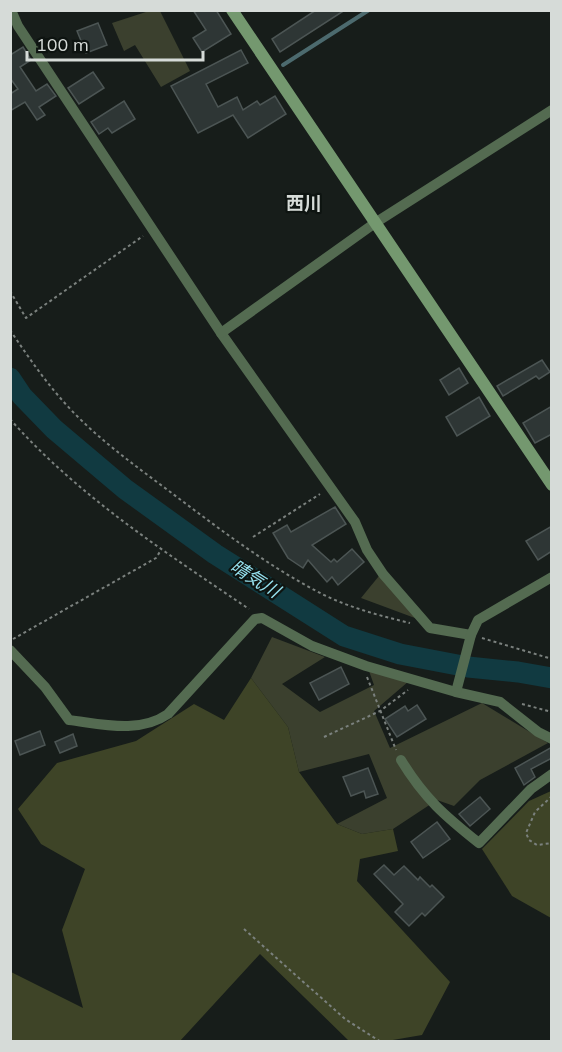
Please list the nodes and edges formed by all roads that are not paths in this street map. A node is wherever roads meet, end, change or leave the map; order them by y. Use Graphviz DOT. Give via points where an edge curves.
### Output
graph roads {
  1 [pos="11,10"];
  2 [pos="232,10"];
  3 [pos="552,110"];
  4 [pos="375,223"];
  5 [pos="221,333"];
  6 [pos="552,485"];
  7 [pos="552,577"];
  8 [pos="471,635"];
  9 [pos="10,650"];
  10 [pos="456,692"];
  11 [pos="552,739"];
  12 [pos="401,760"];
  13 [pos="552,774"];
  1 -- 5 [label="street"];
  2 -- 4 [label="street"];
  3 -- 4 [label="street"];
  4 -- 5 [label="street"];
  4 -- 6 [label="street"];
  5 -- 8 [label="street" via="355,522 383,574 430,628"];
  7 -- 8 [label="street" via="478,620"];
  8 -- 10 [label="street"];
  9 -- 10 [label="street" via="69,720 125,726 143,725 168,714 255,619 262,618 312,646"];
  10 -- 11 [label="street" via="500,702"];
  12 -- 13 [label="street" via="423,793 478,843 531,789"];
}
